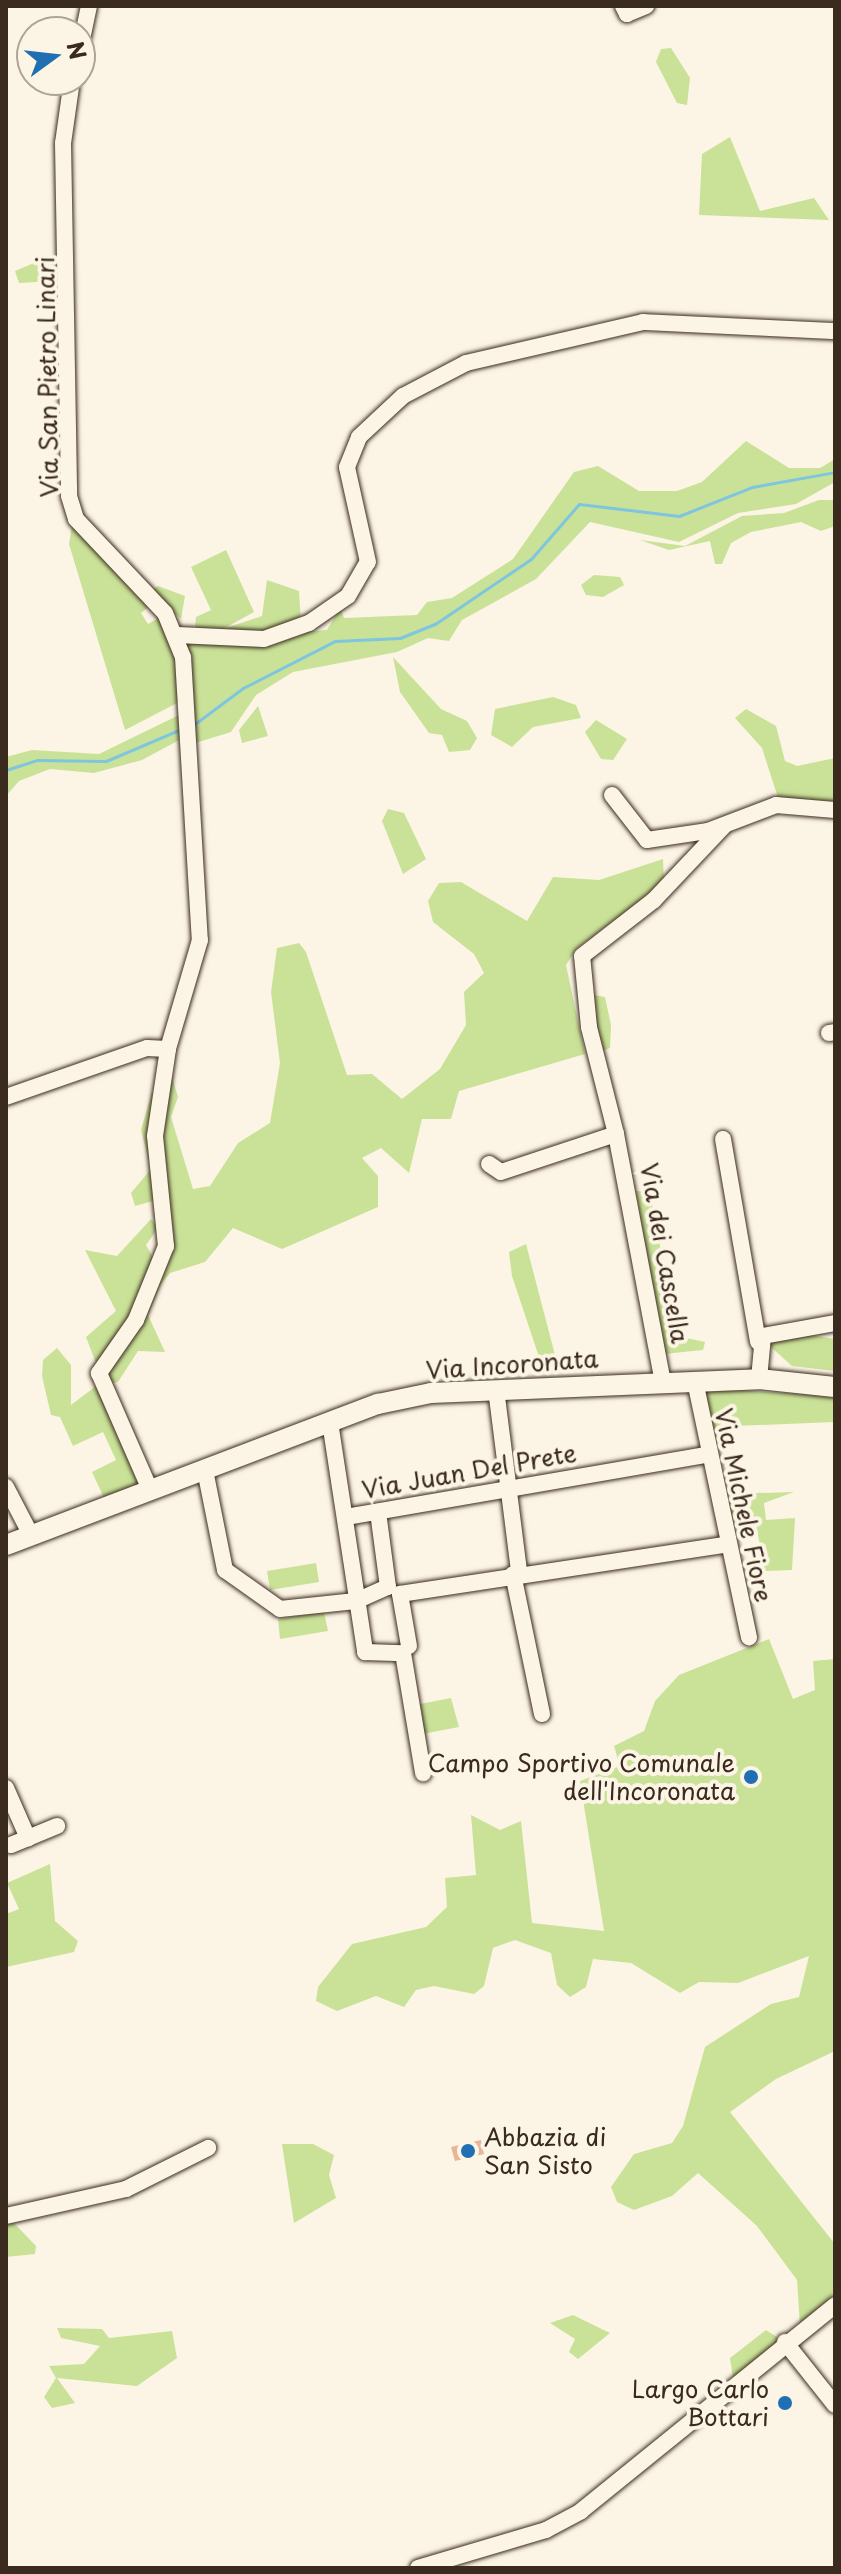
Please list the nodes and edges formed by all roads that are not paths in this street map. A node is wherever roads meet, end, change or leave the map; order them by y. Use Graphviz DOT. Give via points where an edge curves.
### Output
graph roads {
  1 [pos="623,6"];
  2 [pos="646,6"];
  3 [pos="70,96"];
  4 [pos="835,331"];
  5 [pos="177,635"];
  6 [pos="612,795"];
  7 [pos="835,810"];
  8 [pos="724,826"];
  9 [pos="168,1049"];
  10 [pos="6,1097"];
  11 [pos="616,1134"];
  12 [pos="723,1139"];
  13 [pos="489,1164"];
  14 [pos="835,1323"];
  15 [pos="758,1342"];
  16 [pos="759,1379"];
  17 [pos="695,1381"];
  18 [pos="663,1382"];
  19 [pos="835,1387"];
  20 [pos="496,1389"];
  21 [pos="330,1422"];
  22 [pos="705,1455"];
  23 [pos="205,1470"];
  24 [pos="6,1487"];
  25 [pos="508,1489"];
  26 [pos="150,1490"];
  27 [pos="378,1512"];
  28 [pos="346,1517"];
  29 [pos="31,1535"];
  30 [pos="6,1545"];
  31 [pos="724,1545"];
  32 [pos="516,1573"];
  33 [pos="356,1601"];
  34 [pos="749,1637"];
  35 [pos="409,1646"];
  36 [pos="542,1714"];
  37 [pos="423,1773"];
  38 [pos="6,1788"];
  39 [pos="57,1826"];
  40 [pos="28,1838"];
  41 [pos="11,1845"];
  42 [pos="208,2148"];
  43 [pos="6,2216"];
  44 [pos="835,2305"];
  45 [pos="785,2342"];
  46 [pos="835,2405"];
  47 [pos="418,2568"];
  1 -- 2 [label="street" via="627,14"];
  3 -- 5 [label="street, Via San Pietro Linari" via="63,143 69,496 76,519 165,613"];
  4 -- 5 [label="street" via="643,322 466,363 403,396 359,437 347,467 368,562 348,596 309,623 264,639"];
  5 -- 9 [label="street" via="200,940"];
  6 -- 8 [label="street" via="647,840"];
  7 -- 8 [label="street" via="776,805"];
  8 -- 11 [label="street, Via dei Cascella" via="654,900 582,956 589,1027"];
  9 -- 10 [label="street" via="147,1048"];
  9 -- 26 [label="street" via="155,1136 166,1246 136,1320 98,1384"];
  11 -- 13 [label="street" via="501,1172"];
  11 -- 18 [label="street, Via dei Cascella"];
  12 -- 15 [label="street"];
  14 -- 15 [label="street" via="770,1332"];
  15 -- 16 [label="street"];
  16 -- 17 [label="main road, Via Incoronata"];
  16 -- 19 [label="main road, Via Incoronata"];
  17 -- 18 [label="main road, Via Incoronata"];
  17 -- 22 [label="street, Via Michele Fiore"];
  18 -- 20 [label="main road, Via Incoronata"];
  20 -- 21 [label="main road, Via Incoronata" via="431,1393"];
  20 -- 25 [label="street"];
  21 -- 23 [label="main road, Via Incoronata"];
  21 -- 28 [label="street"];
  22 -- 25 [label="street, Via Juan Del Prete"];
  22 -- 31 [label="street, Via Michele Fiore"];
  23 -- 26 [label="main road, Via Incoronata"];
  23 -- 33 [label="street" via="228,1574 280,1609"];
  24 -- 29 [label="street"];
  25 -- 27 [label="street, Via Juan Del Prete"];
  25 -- 32 [label="street"];
  26 -- 29 [label="main road, Via Incoronata"];
  27 -- 28 [label="street, Via Juan Del Prete"];
  27 -- 33 [label="street" via="388,1587"];
  28 -- 33 [label="street, Via Juan Del Prete"];
  29 -- 30 [label="main road, Via Incoronata"];
  31 -- 32 [label="street"];
  31 -- 34 [label="street, Via Michele Fiore"];
  32 -- 35 [label="street" via="400,1594"];
  32 -- 36 [label="street"];
  33 -- 37 [label="street, Via Juan Del Prete" via="365,1652 403,1653"];
  38 -- 40 [label="street"];
  39 -- 40 [label="street"];
  40 -- 41 [label="street"];
  42 -- 43 [label="street" via="126,2189"];
  44 -- 45 [label="street"];
  45 -- 46 [label="street"];
  45 -- 47 [label="street" via="581,2511 546,2530"];
}
